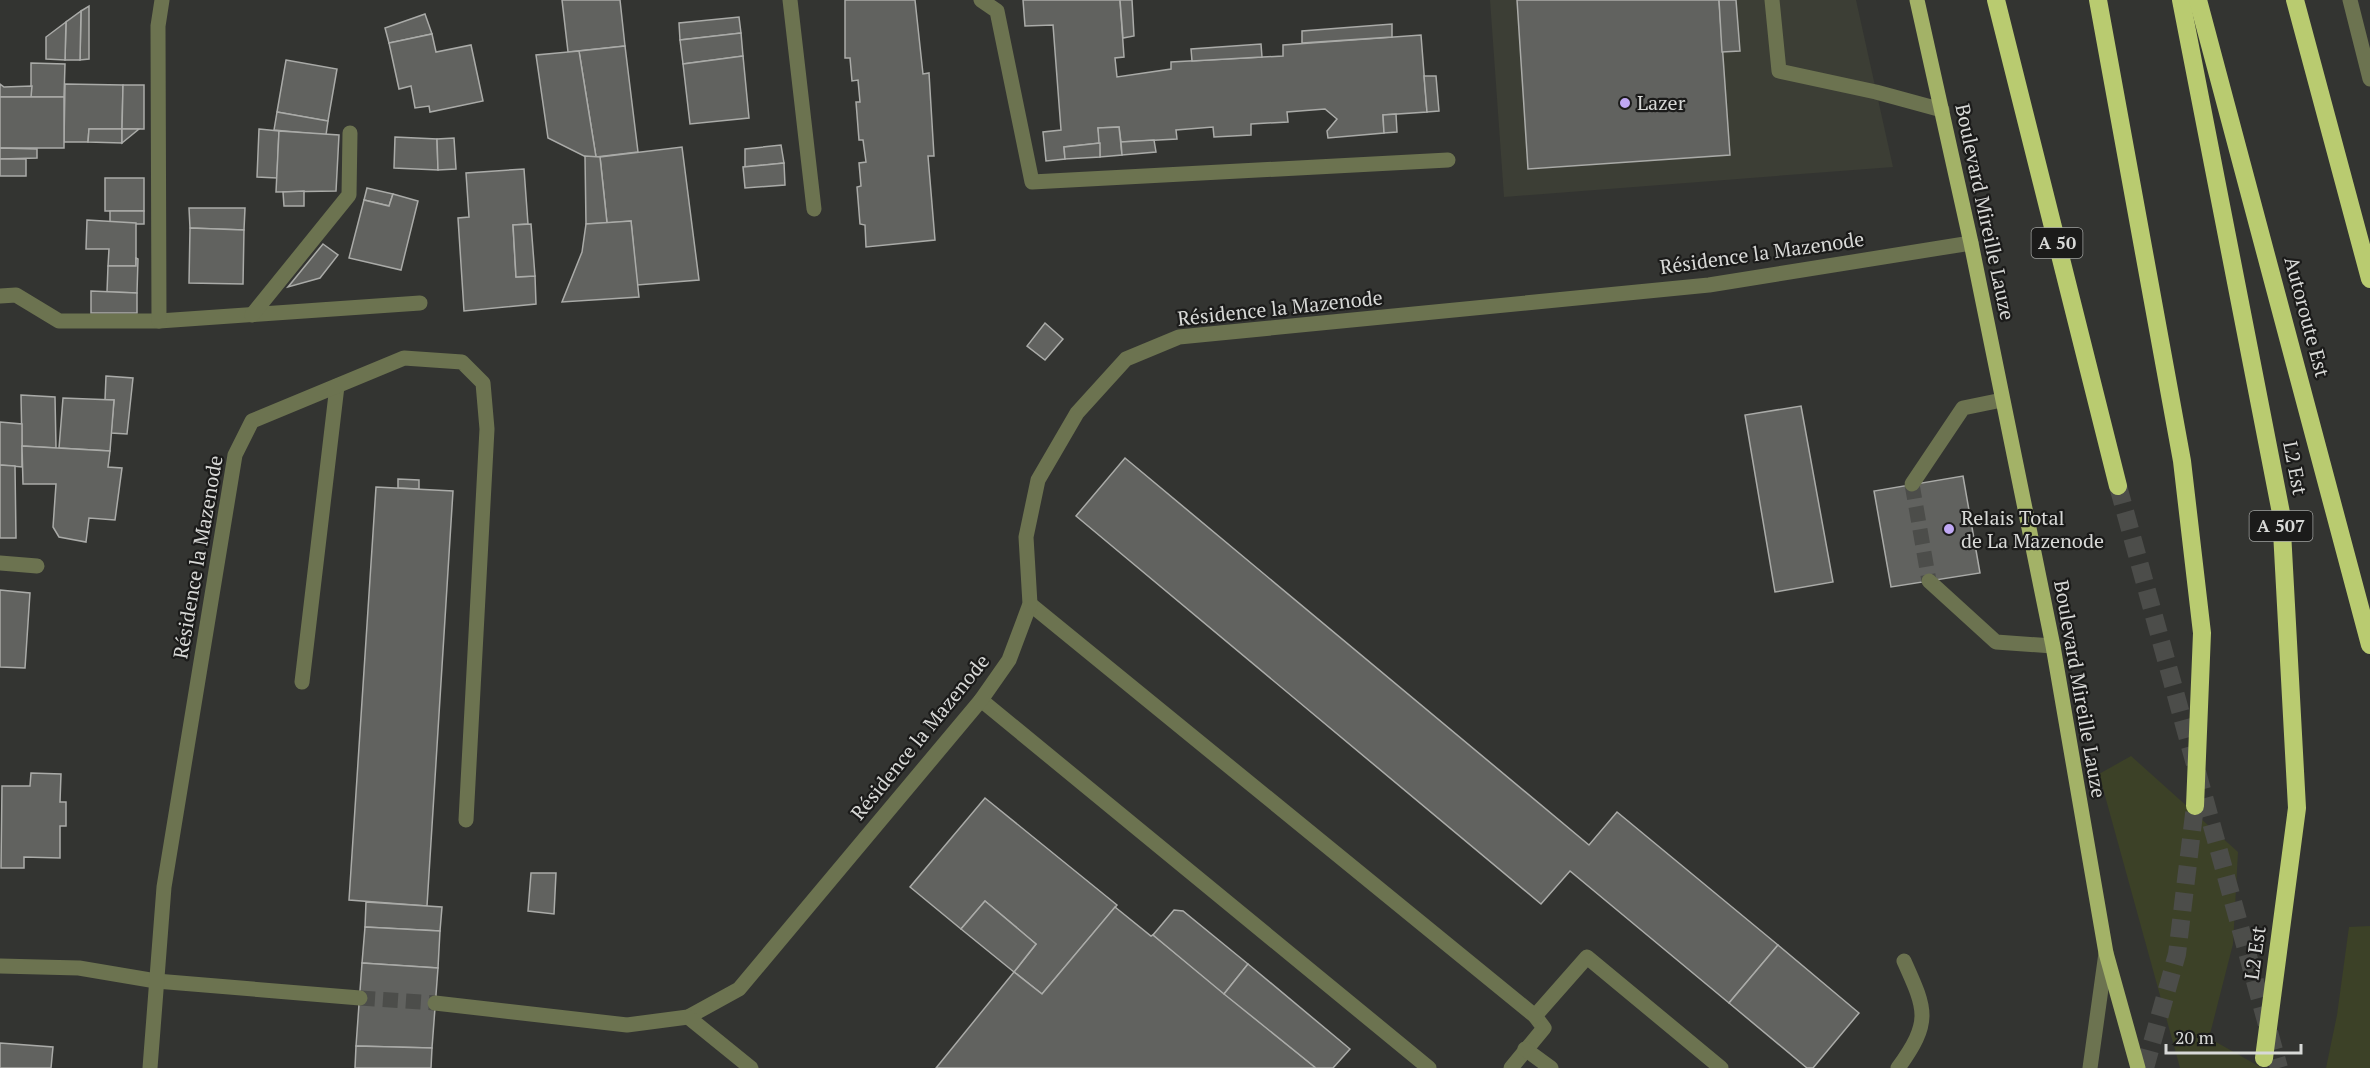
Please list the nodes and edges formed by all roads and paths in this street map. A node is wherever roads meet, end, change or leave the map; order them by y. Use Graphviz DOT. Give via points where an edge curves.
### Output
graph roads {
  1 [pos="162,0"];
  2 [pos="790,0"];
  3 [pos="981,0"];
  4 [pos="1772,0"];
  5 [pos="1917,0"];
  6 [pos="1996,0"];
  7 [pos="2098,0"];
  8 [pos="2181,0"];
  9 [pos="2198,0"];
  10 [pos="2295,0"];
  11 [pos="2350,0"];
  12 [pos="2370,79"];
  13 [pos="1942,110"];
  14 [pos="350,133"];
  15 [pos="1448,160"];
  16 [pos="814,209"];
  17 [pos="1971,243"];
  18 [pos="2370,279"];
  19 [pos="8,295"];
  20 [pos="420,303"];
  21 [pos="252,315"];
  22 [pos="159,321"];
  23 [pos="337,386"];
  24 [pos="2002,400"];
  25 [pos="1912,484"];
  26 [pos="2118,486"];
  27 [pos="0,563"];
  28 [pos="37,566"];
  29 [pos="1929,581"];
  30 [pos="1030,604"];
  31 [pos="2370,645"];
  32 [pos="2053,646"];
  33 [pos="302,682"];
  34 [pos="981,700"];
  35 [pos="2195,806"];
  36 [pos="466,820"];
  37 [pos="2106,953"];
  38 [pos="1904,960"];
  39 [pos="0,966"];
  40 [pos="156,981"];
  41 [pos="360,998"];
  42 [pos="435,1003"];
  43 [pos="1536,1016"];
  44 [pos="688,1017"];
  45 [pos="1525,1049"];
  46 [pos="2264,1058"];
  47 [pos="150,1068"];
  48 [pos="751,1068"];
  49 [pos="1429,1068"];
  50 [pos="1511,1068"];
  51 [pos="1551,1068"];
  52 [pos="1721,1068"];
  53 [pos="1898,1068"];
  54 [pos="2090,1068"];
  55 [pos="2138,1068"];
  1 -- 22 [label="street" via="158,26"];
  2 -- 16 [label="street"];
  3 -- 15 [label="street" via="997,11 1032,182"];
  4 -- 13 [label="street" via="1779,71"];
  5 -- 13 [label="main road, Boulevard Mireille Lauze"];
  6 -- 26 [label="highway, A 50"];
  7 -- 35 [label="highway" via="2182,461 2202,633"];
  8 -- 46 [label="highway, L2 Est / A 507" via="2281,513 2297,808"];
  9 -- 31 [label="highway, Autoroute Est"];
  10 -- 18 [label="highway"];
  11 -- 12 [label="street"];
  13 -- 17 [label="main road, Boulevard Mireille Lauze"];
  14 -- 21 [label="street" via="349,195"];
  17 -- 24 [label="main road, Boulevard Mireille Lauze"];
  17 -- 30 [label="street, Résidence la Mazenode" via="1708,285 1179,337 1126,359 1077,413 1038,480 1026,537"];
  19 -- 22 [label="street" via="58,321"];
  20 -- 21 [label="street"];
  21 -- 22 [label="street"];
  23 -- 33 [label="street"];
  23 -- 36 [label="street, Résidence la Mazenode" via="404,358 462,362 483,383 487,429"];
  23 -- 40 [label="street, Résidence la Mazenode" via="252,421 235,456 164,887"];
  24 -- 25 [label="street" via="1963,408"];
  24 -- 32 [label="main road, Boulevard Mireille Lauze"];
  27 -- 28 [label="street"];
  29 -- 32 [label="street" via="1996,642"];
  30 -- 34 [label="street, Résidence la Mazenode" via="1009,660"];
  30 -- 43 [label="street"];
  32 -- 37 [label="main road, Boulevard Mireille Lauze"];
  34 -- 44 [label="street, Résidence la Mazenode" via="739,989"];
  34 -- 49 [label="street"];
  37 -- 54 [label="street"];
  37 -- 55 [label="main road, Boulevard Mireille Lauze"];
  38 -- 53 [label="street" via="1922,1003 1923,1018 1911,1050"];
  39 -- 40 [label="street" via="79,968"];
  40 -- 41 [label="street"];
  40 -- 47 [label="street, Résidence la Mazenode"];
  42 -- 44 [label="street, Résidence la Mazenode" via="627,1025"];
  43 -- 45 [label="street" via="1544,1028"];
  43 -- 52 [label="street" via="1587,957"];
  44 -- 48 [label="street"];
  45 -- 50 [label="street"];
  45 -- 51 [label="street"];
}
